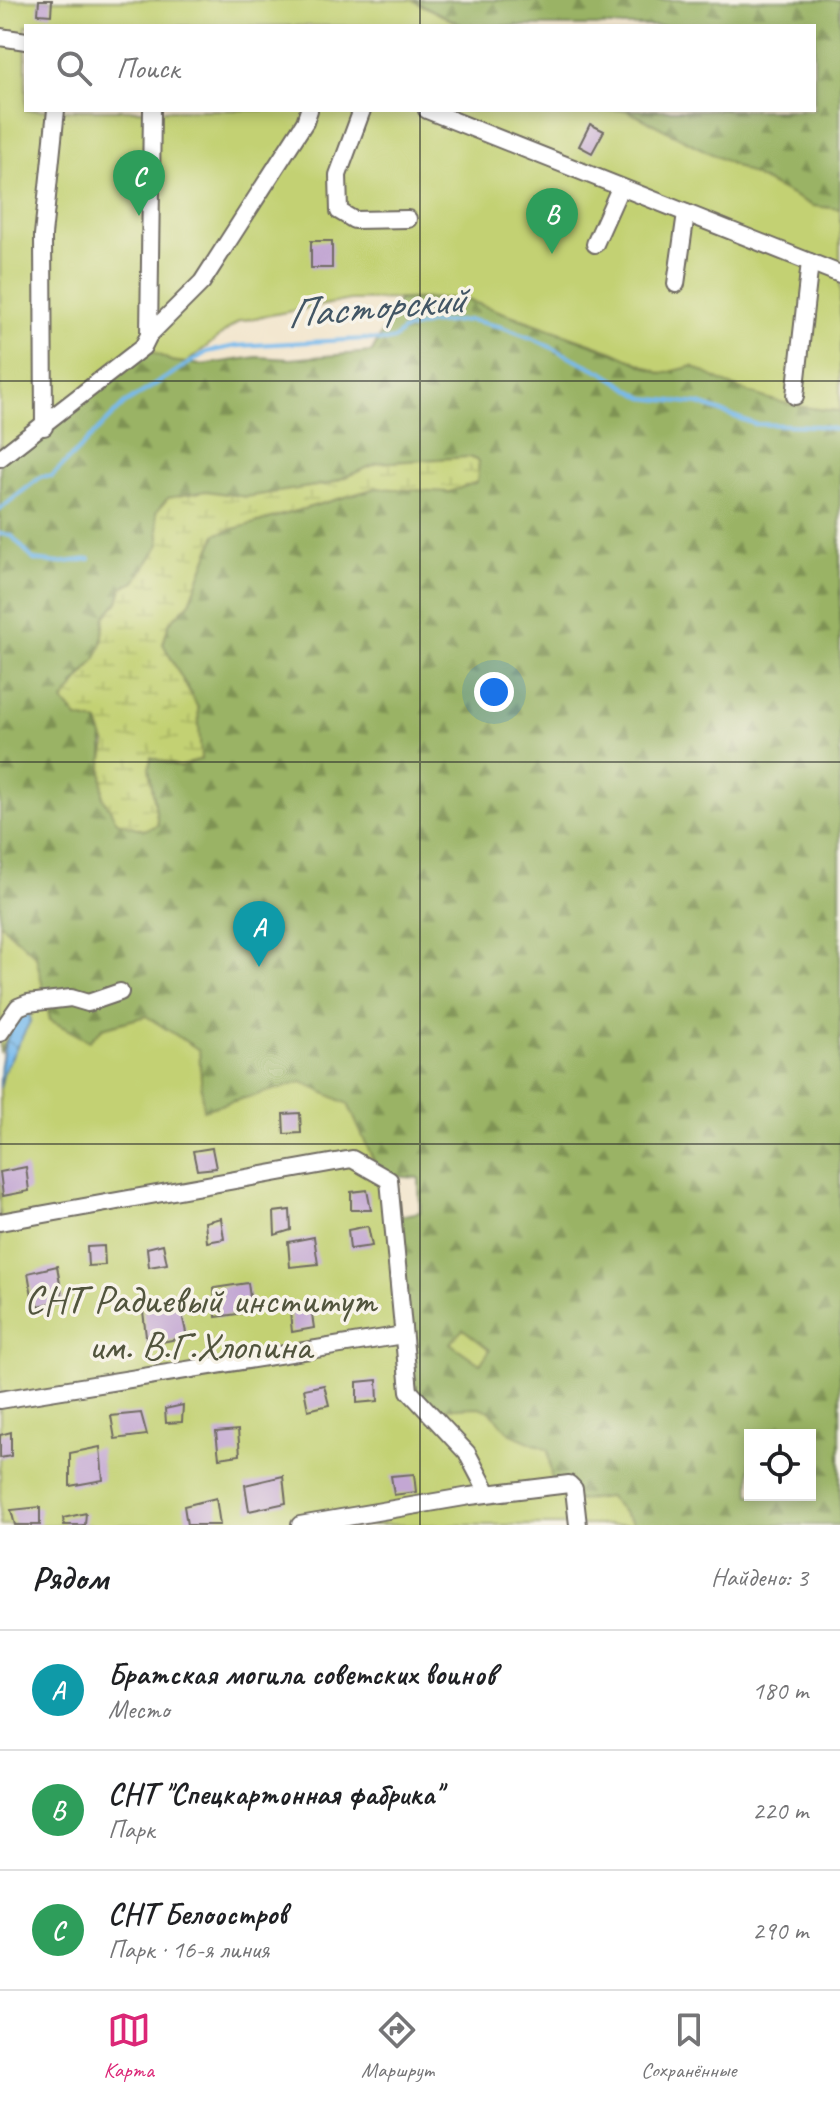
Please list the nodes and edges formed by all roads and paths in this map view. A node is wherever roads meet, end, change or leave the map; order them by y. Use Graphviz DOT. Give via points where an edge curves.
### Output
graph roads {
  1 [pos="0,37"];
  2 [pos="24,41"];
  3 [pos="56,112"];
  4 [pos="152,112"];
  5 [pos="308,112"];
  6 [pos="361,112"];
  7 [pos="432,112"];
  8 [pos="620,188"];
  9 [pos="686,213"];
  10 [pos="408,219"];
  11 [pos="595,244"];
  12 [pos="810,262"];
  13 [pos="840,274"];
  14 [pos="676,284"];
  15 [pos="149,335"];
  16 [pos="795,396"];
  17 [pos="44,427"];
  18 [pos="0,458"];
  19 [pos="120,992"];
  20 [pos="0,1033"];
  21 [pos="0,1222"];
  22 [pos="403,1335"];
  23 [pos="0,1400"];
  24 [pos="488,1493"];
  25 [pos="300,1525"];
  26 [pos="578,1525"];
  1 -- 2 [label="street"];
  3 -- 17 [label="street" via="43,235"];
  4 -- 15 [label="street"];
  5 -- 15 [label="street" via="202,282"];
  6 -- 10 [label="street" via="338,175 339,211 354,220"];
  7 -- 8 [label="street"];
  8 -- 9 [label="street"];
  8 -- 11 [label="street"];
  9 -- 12 [label="street"];
  9 -- 14 [label="street"];
  12 -- 13 [label="street"];
  12 -- 16 [label="street"];
  15 -- 17 [label="street" via="132,358"];
  17 -- 18 [label="street"];
  19 -- 20 [label="street" via="88,1003 71,998 28,1003 18,1007"];
  21 -- 22 [label="street" via="352,1159 389,1180"];
  22 -- 23 [label="street"];
  22 -- 24 [label="street" via="409,1391 467,1453"];
  24 -- 25 [label="street"];
  24 -- 26 [label="street" via="569,1484"];
}
